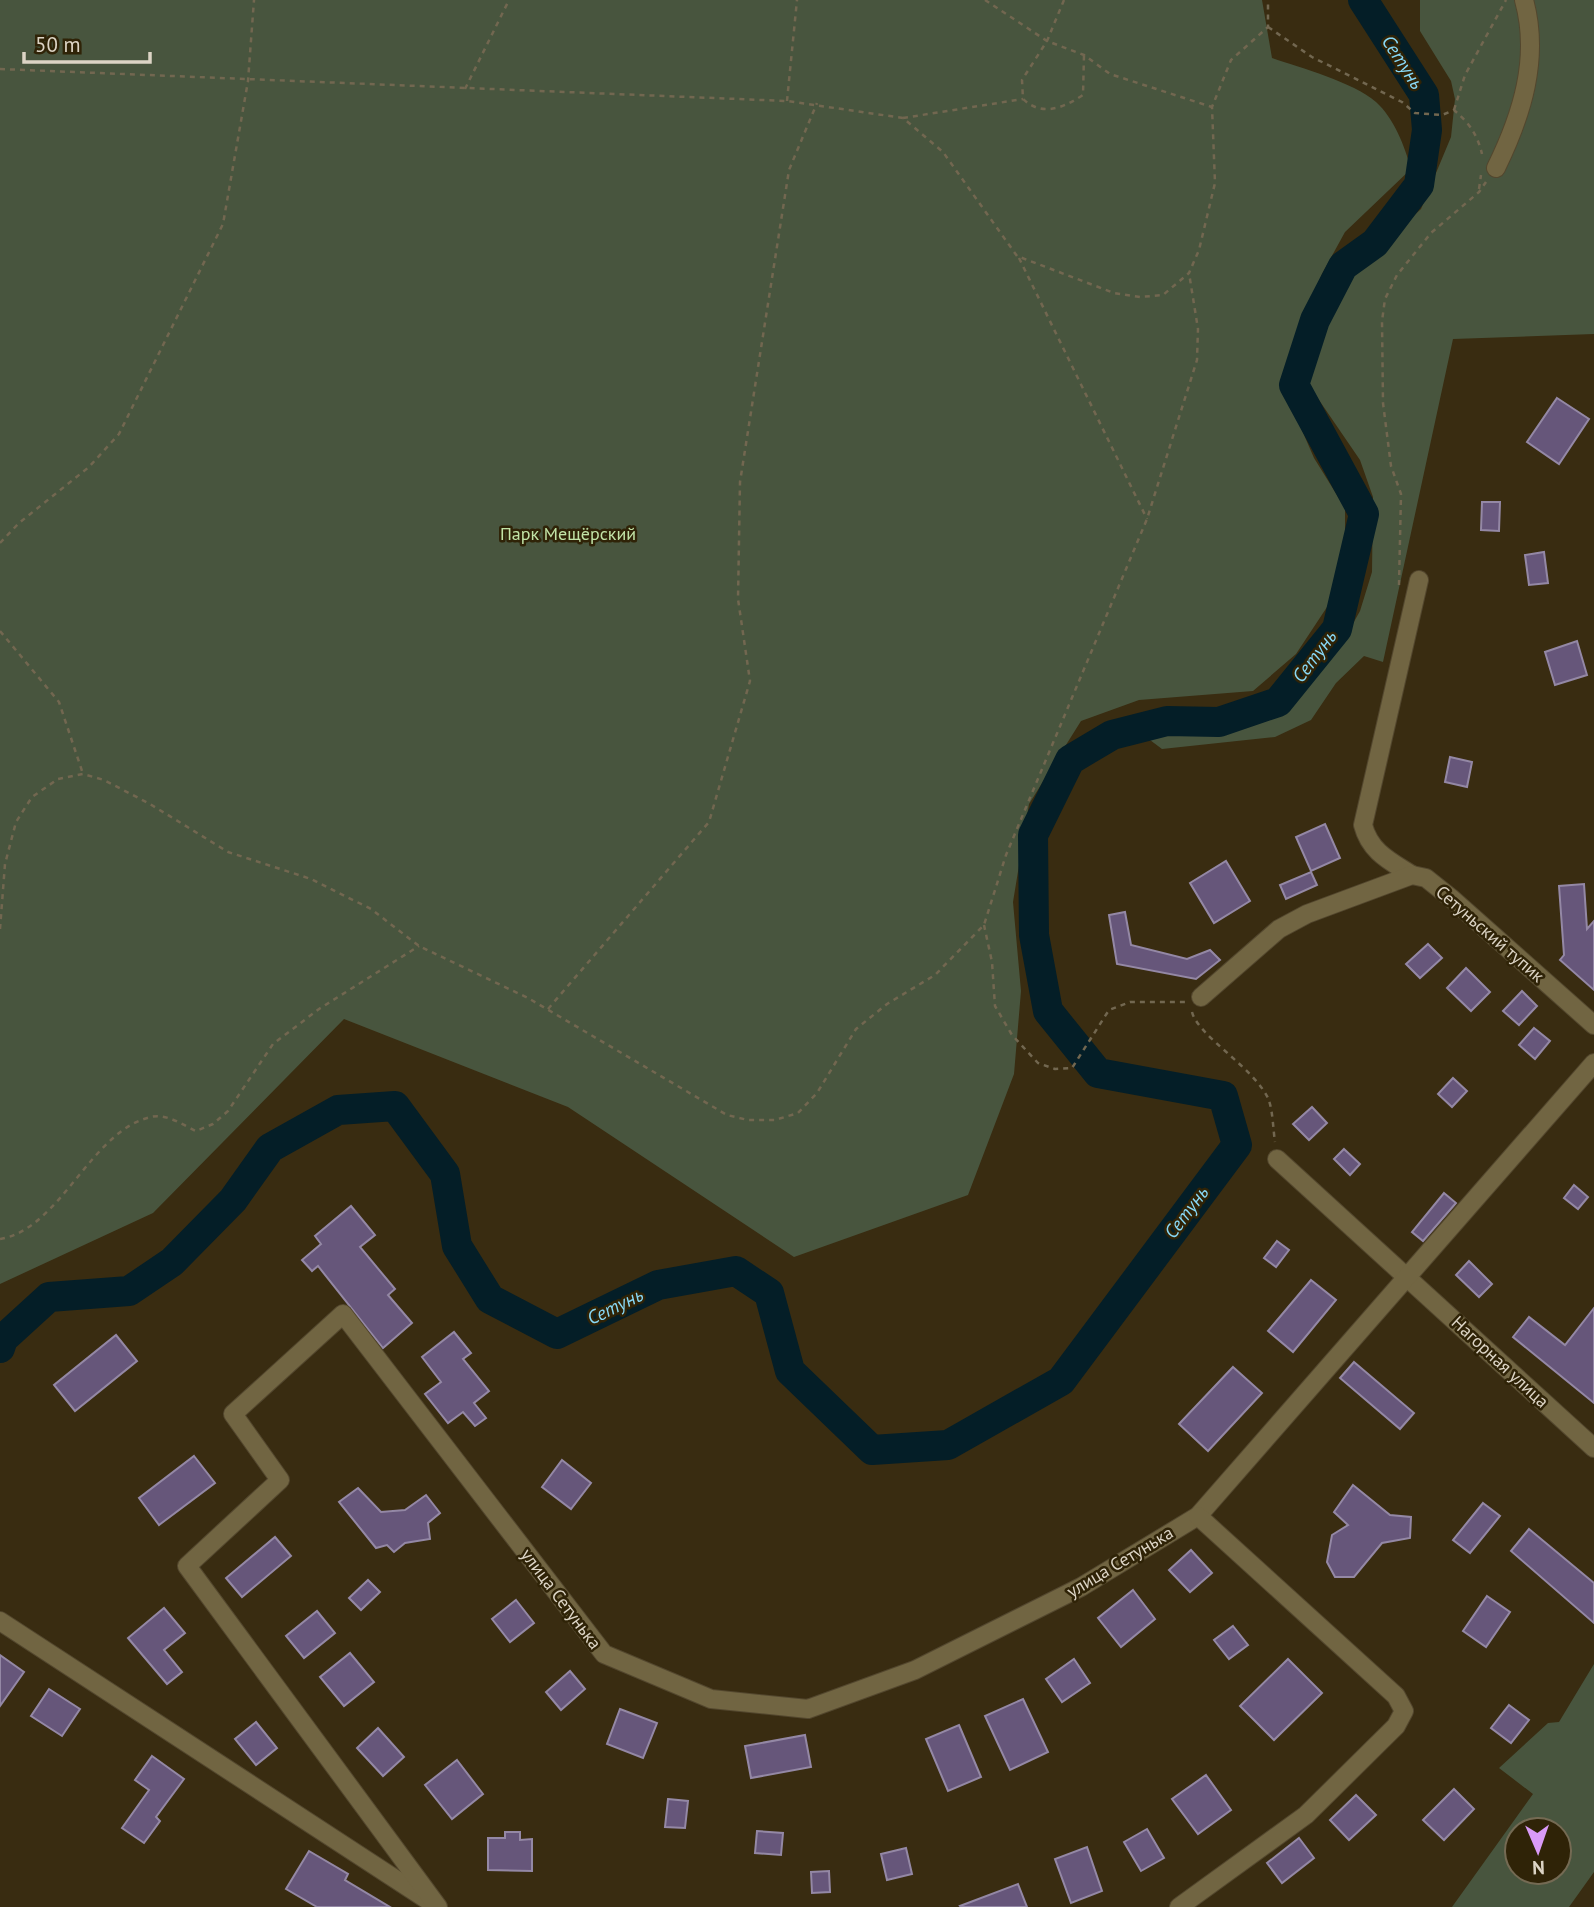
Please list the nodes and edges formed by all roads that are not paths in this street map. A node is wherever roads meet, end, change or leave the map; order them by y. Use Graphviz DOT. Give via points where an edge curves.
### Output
graph roads {
  1 [pos="1524,0"];
  2 [pos="1487,164"];
  3 [pos="1419,580"];
  4 [pos="1412,875"];
  5 [pos="1200,997"];
  6 [pos="1594,1025"];
  7 [pos="1594,1063"];
  8 [pos="1278,1159"];
  9 [pos="1407,1277"];
  10 [pos="1594,1448"];
  11 [pos="1198,1516"];
  12 [pos="0,1621"];
  13 [pos="436,1906"];
  14 [pos="1179,1907"];
  1 -- 2 [label="street" via="1530,73 1514,132"];
  3 -- 4 [label="street, Сетуньский тупик" via="1363,825 1377,852"];
  4 -- 5 [label="street" via="1279,929"];
  4 -- 6 [label="street, Сетуньский тупик" via="1426,878 1451,898"];
  7 -- 9 [label="street"];
  8 -- 9 [label="street, Нагорная улица"];
  9 -- 10 [label="street, Нагорная улица"];
  9 -- 11 [label="street"];
  11 -- 13 [label="street, улица Сетунька" via="1082,1587 903,1674 808,1709 711,1699 604,1654 343,1314 233,1414 281,1480 187,1566"];
  11 -- 14 [label="street" via="1396,1696 1404,1711 1396,1727 1306,1815"];
  12 -- 13 [label="street"];
}
